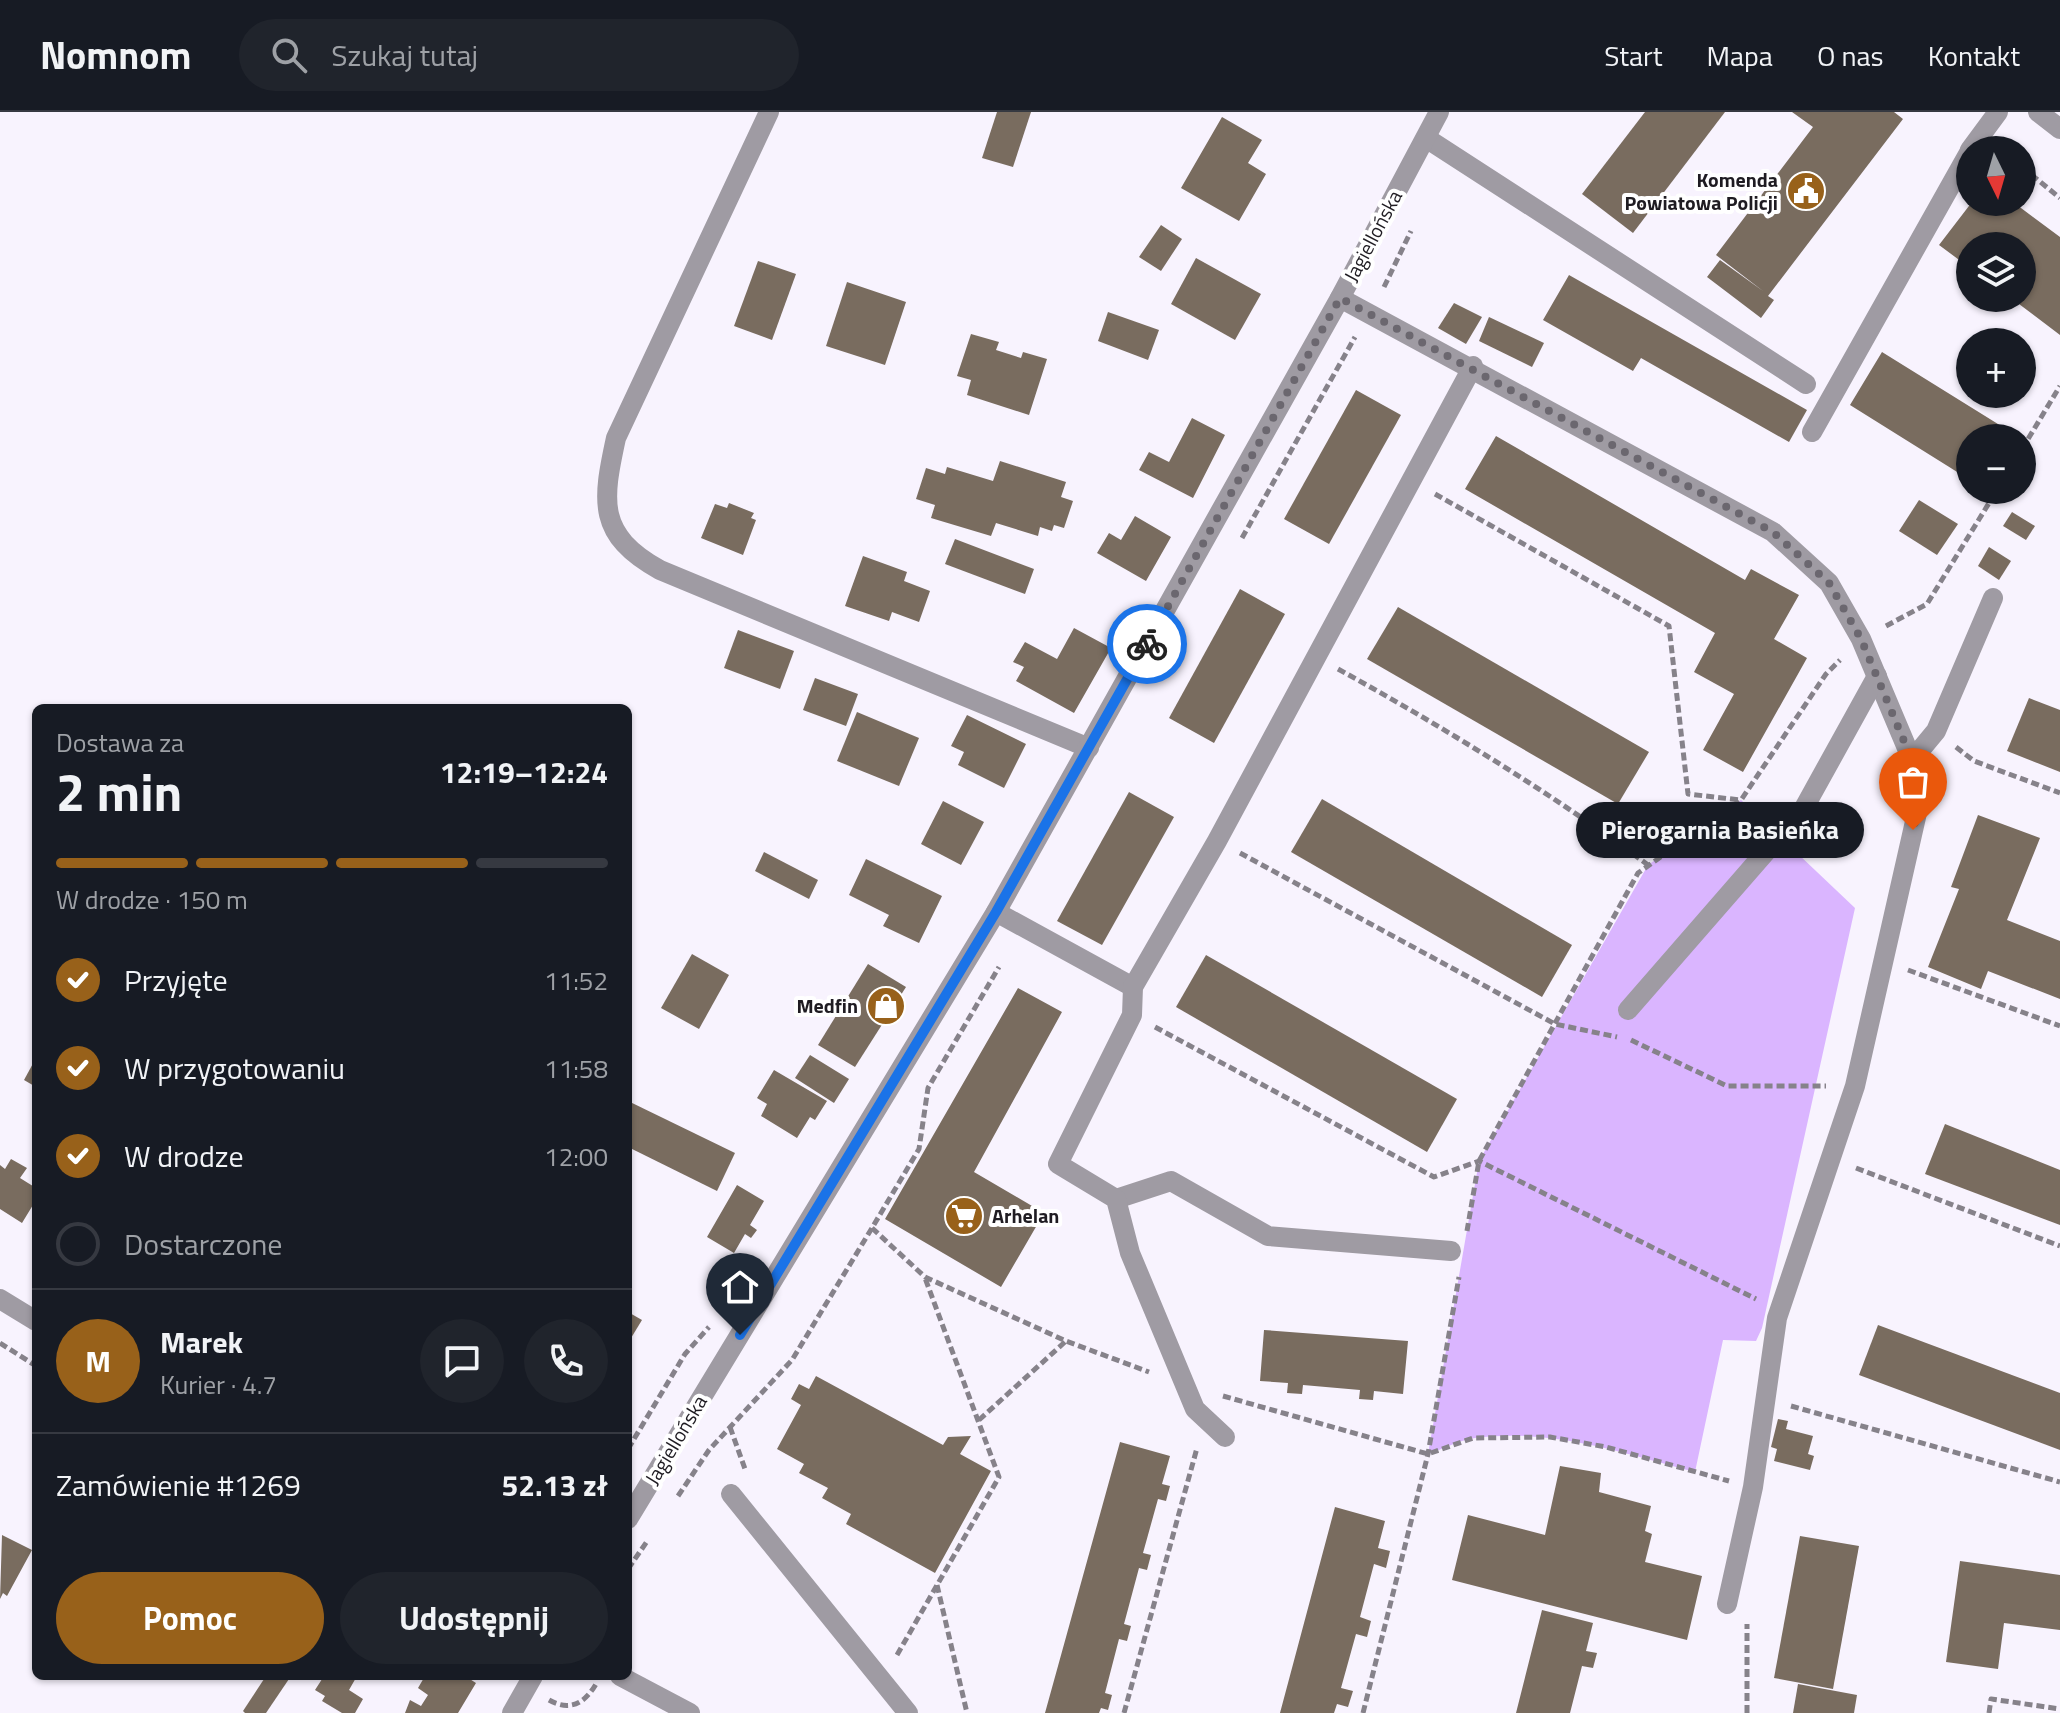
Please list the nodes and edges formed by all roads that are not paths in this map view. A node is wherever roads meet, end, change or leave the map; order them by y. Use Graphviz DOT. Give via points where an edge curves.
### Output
graph roads {
  1 [pos="769,112"];
  2 [pos="1439,112"];
  3 [pos="1998,112"];
  4 [pos="2038,112"];
  5 [pos="2060,129"];
  6 [pos="1980,136"];
  7 [pos="1426,138"];
  8 [pos="1956,175"];
  9 [pos="1340,298"];
  10 [pos="1473,366"];
  11 [pos="1806,384"];
  12 [pos="1812,432"];
  13 [pos="1993,598"];
  14 [pos="1877,676"];
  15 [pos="1089,748"];
  16 [pos="1912,760"];
  17 [pos="996,912"];
  18 [pos="1133,987"];
  19 [pos="1628,1010"];
  20 [pos="1116,1199"];
  21 [pos="1459,1253"];
  22 [pos="0,1299"];
  23 [pos="32,1319"];
  24 [pos="1225,1437"];
  25 [pos="731,1494"];
  26 [pos="632,1512"];
  27 [pos="1727,1604"];
  28 [pos="628,1680"];
  29 [pos="530,1681"];
  30 [pos="512,1713"];
  31 [pos="690,1713"];
  32 [pos="908,1713"];
  1 -- 15 [label="street" via="616,438 605,490 615,534 632,554 660,570"];
  2 -- 7 [label="street, Jagiellońska"];
  3 -- 6 [label="street"];
  4 -- 5 [label="street"];
  7 -- 9 [label="street, Jagiellońska"];
  7 -- 11 [label="street"];
  8 -- 12 [label="street"];
  9 -- 10 [label="street"];
  9 -- 15 [label="street, Jagiellońska"];
  10 -- 14 [label="street" via="1773,532 1829,583"];
  10 -- 18 [label="street"];
  13 -- 16 [label="street" via="1936,731"];
  14 -- 16 [label="street"];
  14 -- 19 [label="street" via="1804,808"];
  15 -- 17 [label="street, Jagiellońska"];
  16 -- 27 [label="street" via="1919,804 1855,1086 1777,1318 1753,1487"];
  17 -- 18 [label="street"];
  17 -- 26 [label="street, Jagiellońska"];
  18 -- 20 [label="street" via="1132,1015 1058,1164"];
  20 -- 21 [label="street" via="1171,1181 1268,1236"];
  20 -- 24 [label="street" via="1130,1253 1195,1409"];
  22 -- 23 [label="street"];
  25 -- 32 [label="street"];
  28 -- 31 [label="street"];
  29 -- 30 [label="street"];
}
